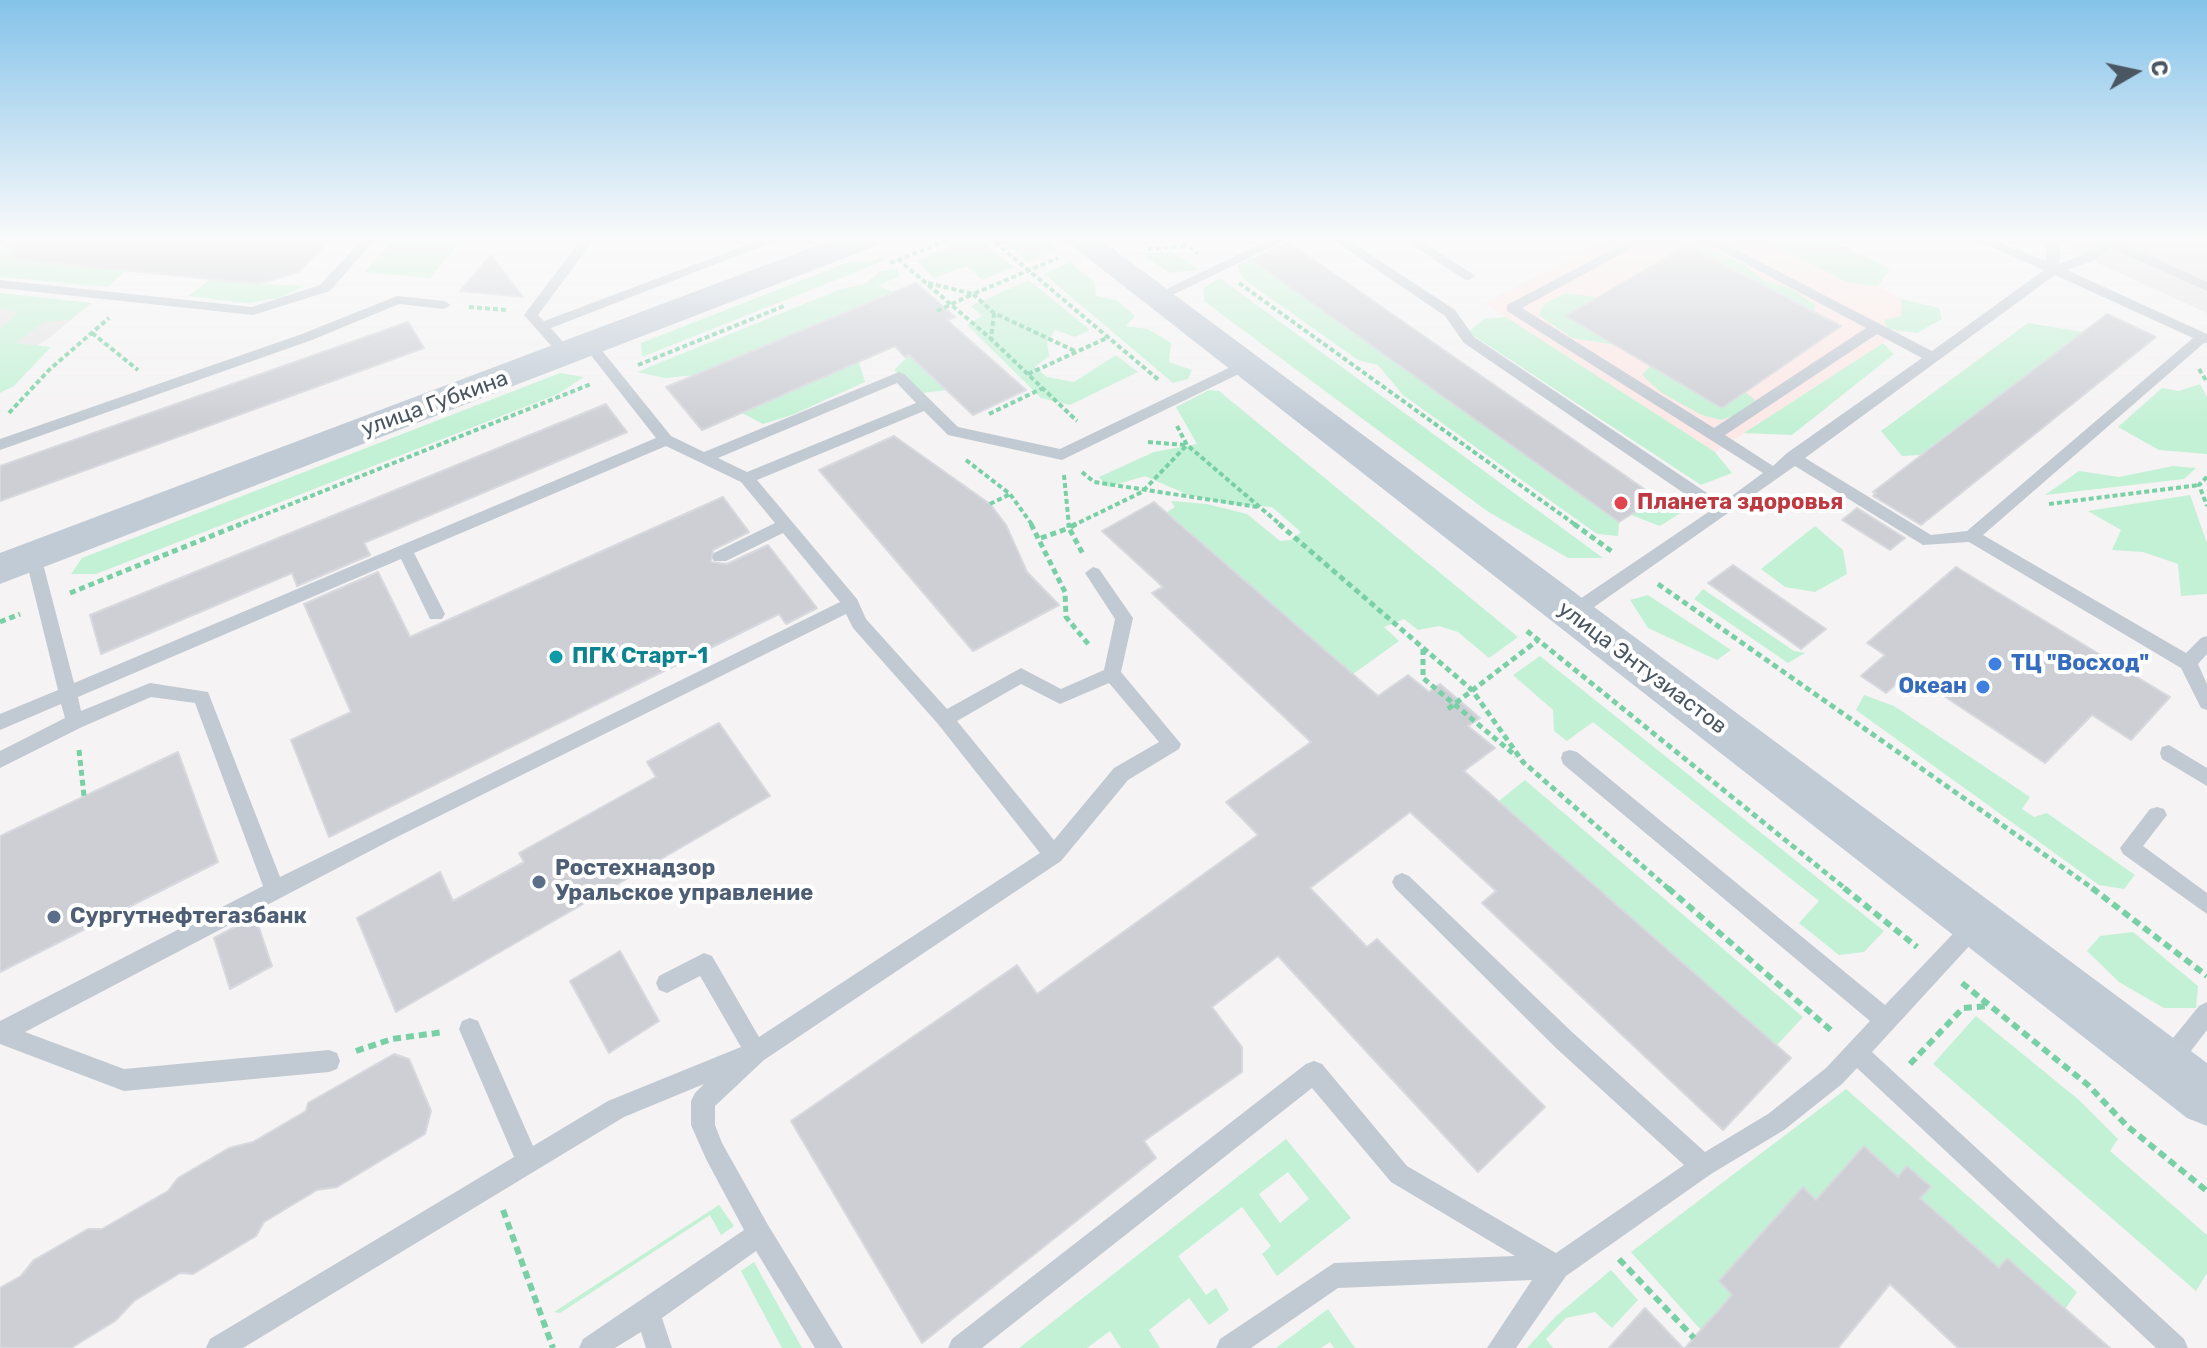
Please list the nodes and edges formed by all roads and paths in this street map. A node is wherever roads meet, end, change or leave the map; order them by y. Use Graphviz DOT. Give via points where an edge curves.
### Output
graph roads {
  1 [pos="130,300"];
  2 [pos="150,300"];
  3 [pos="288,300"];
  4 [pos="542,300"];
  5 [pos="613,300"];
  6 [pos="732,300"];
  7 [pos="947,300"];
  8 [pos="961,300"];
  9 [pos="980,300"];
  10 [pos="1065,300"];
  11 [pos="1157,300"];
  12 [pos="1262,300"];
  13 [pos="1430,300"];
  14 [pos="1527,300"];
  15 [pos="1820,300"];
  16 [pos="2011,300"];
  17 [pos="2122,300"];
  18 [pos="952,304"];
  19 [pos="444,305"];
  20 [pos="785,306"];
  21 [pos="937,311"];
  22 [pos="994,313"];
  23 [pos="531,315"];
  24 [pos="544,326"];
  25 [pos="1875,329"];
  26 [pos="92,333"];
  27 [pos="1109,337"];
  28 [pos="2204,338"];
  29 [pos="991,339"];
  30 [pos="579,351"];
  31 [pos="1077,352"];
  32 [pos="1932,357"];
  33 [pos="1244,366"];
  34 [pos="1028,374"];
  35 [pos="614,375"];
  36 [pos="1043,388"];
  37 [pos="149,393"];
  38 [pos="1169,402"];
  39 [pos="926,404"];
  40 [pos="5,420"];
  41 [pos="953,431"];
  42 [pos="1716,434"];
  43 [pos="1096,438"];
  44 [pos="666,440"];
  45 [pos="0,445"];
  46 [pos="1187,445"];
  47 [pos="956,454"];
  48 [pos="1062,455"];
  49 [pos="706,457"];
  50 [pos="1792,457"];
  51 [pos="1772,472"];
  52 [pos="2207,477"];
  53 [pos="747,478"];
  54 [pos="1094,482"];
  55 [pos="2199,485"];
  56 [pos="1142,492"];
  57 [pos="1010,494"];
  58 [pos="990,504"];
  59 [pos="2207,506"];
  60 [pos="1259,507"];
  61 [pos="2000,510"];
  62 [pos="1722,511"];
  63 [pos="786,525"];
  64 [pos="1069,528"];
  65 [pos="1971,536"];
  66 [pos="1041,538"];
  67 [pos="404,549"];
  68 [pos="720,557"];
  69 [pos="17,562"];
  70 [pos="1636,569"];
  71 [pos="1093,573"];
  72 [pos="44,603"];
  73 [pos="851,604"];
  74 [pos="436,614"];
  75 [pos="1571,614"];
  76 [pos="1514,621"];
  77 [pos="0,622"];
  78 [pos="1538,640"];
  79 [pos="2207,643"];
  80 [pos="1423,648"];
  81 [pos="2188,663"];
  82 [pos="1112,674"];
  83 [pos="1472,690"];
  84 [pos="69,693"];
  85 [pos="2207,703"];
  86 [pos="1455,704"];
  87 [pos="1448,709"];
  88 [pos="945,719"];
  89 [pos="0,722"];
  90 [pos="75,722"];
  91 [pos="2169,753"];
  92 [pos="1570,758"];
  93 [pos="0,760"];
  94 [pos="1523,762"];
  95 [pos="81,768"];
  96 [pos="2207,778"];
  97 [pos="84,796"];
  98 [pos="2157,815"];
  99 [pos="1054,855"];
  100 [pos="1402,882"];
  101 [pos="275,890"];
  102 [pos="2207,905"];
  103 [pos="1978,922"];
  104 [pos="1938,964"];
  105 [pos="2207,976"];
  106 [pos="667,983"];
  107 [pos="1989,1006"];
  108 [pos="2207,1013"];
  109 [pos="1886,1020"];
  110 [pos="470,1029"];
  111 [pos="0,1033"];
  112 [pos="756,1052"];
  113 [pos="1856,1052"];
  114 [pos="329,1061"];
  115 [pos="2186,1082"];
  116 [pos="1890,1084"];
  117 [pos="527,1160"];
  118 [pos="1703,1166"];
  119 [pos="492,1182"];
  120 [pos="2207,1191"];
  121 [pos="759,1234"];
  122 [pos="1600,1238"];
  123 [pos="1557,1267"];
  124 [pos="647,1313"];
  125 [pos="1694,1338"];
  126 [pos="219,1348"];
  127 [pos="553,1348"];
  128 [pos="592,1348"];
  129 [pos="659,1348"];
  130 [pos="830,1348"];
  131 [pos="961,1348"];
  132 [pos="1229,1348"];
  133 [pos="1500,1348"];
  134 [pos="2175,1348"];
  1 -- 26 [label="path"];
  2 -- 3 [label="lane" via="253,311"];
  4 -- 23 [label="lane"];
  5 -- 24 [label="lane"];
  6 -- 30 [label="main road, улица Губкина"];
  7 -- 18 [label="path"];
  8 -- 18 [label="path"];
  9 -- 22 [label="path"];
  10 -- 27 [label="path"];
  11 -- 33 [label="main road, улица Энтузиастов"];
  12 -- 70 [label="path"];
  13 -- 62 [label="lane" via="1450,313 1469,340"];
  14 -- 42 [label="lane" via="1512,308"];
  15 -- 25 [label="lane"];
  16 -- 32 [label="lane"];
  17 -- 28 [label="lane"];
  18 -- 21 [label="path"];
  18 -- 29 [label="path"];
  19 -- 23 [label="path"];
  19 -- 37 [label="lane" via="397,300"];
  20 -- 35 [label="path"];
  22 -- 29 [label="path"];
  22 -- 31 [label="path"];
  23 -- 24 [label="lane"];
  24 -- 30 [label="lane"];
  25 -- 32 [label="lane"];
  25 -- 42 [label="lane"];
  26 -- 37 [label="path" via="139,372"];
  26 -- 40 [label="path" via="49,370"];
  27 -- 31 [label="path"];
  27 -- 38 [label="path" via="1167,387"];
  28 -- 61 [label="lane"];
  29 -- 34 [label="path"];
  30 -- 35 [label="lane"];
  30 -- 69 [label="main road, улица Губкина"];
  31 -- 34 [label="path"];
  32 -- 50 [label="lane"];
  33 -- 38 [label="lane"];
  33 -- 75 [label="main road, улица Энтузиастов"];
  34 -- 36 [label="path"];
  35 -- 44 [label="lane"];
  35 -- 72 [label="path"];
  36 -- 41 [label="path"];
  36 -- 43 [label="path"];
  37 -- 45 [label="lane"];
  38 -- 43 [label="lane"];
  38 -- 46 [label="path"];
  39 -- 41 [label="lane"];
  39 -- 49 [label="lane" via="899,377"];
  39 -- 53 [label="lane"];
  41 -- 48 [label="lane"];
  42 -- 51 [label="lane"];
  43 -- 46 [label="path"];
  43 -- 48 [label="lane"];
  44 -- 49 [label="lane"];
  44 -- 67 [label="lane"];
  46 -- 56 [label="path"];
  46 -- 60 [label="path"];
  47 -- 57 [label="path"];
  48 -- 64 [label="path"];
  49 -- 53 [label="lane"];
  50 -- 51 [label="lane"];
  50 -- 65 [label="lane" via="1929,541"];
  51 -- 62 [label="lane"];
  52 -- 55 [label="path"];
  53 -- 63 [label="lane"];
  54 -- 56 [label="path"];
  55 -- 59 [label="path"];
  55 -- 61 [label="path"];
  56 -- 60 [label="path"];
  56 -- 64 [label="path"];
  57 -- 58 [label="path"];
  57 -- 66 [label="path"];
  60 -- 80 [label="path"];
  61 -- 65 [label="lane"];
  62 -- 70 [label="lane"];
  63 -- 68 [label="lane"];
  63 -- 73 [label="lane"];
  64 -- 66 [label="path"];
  64 -- 71 [label="path"];
  65 -- 81 [label="lane"];
  66 -- 82 [label="path" via="1065,592 1066,617"];
  67 -- 74 [label="lane"];
  67 -- 84 [label="lane"];
  69 -- 72 [label="lane"];
  70 -- 75 [label="lane"];
  70 -- 105 [label="path" via="2109,900"];
  71 -- 82 [label="lane" via="1124,618"];
  72 -- 77 [label="path"];
  72 -- 84 [label="lane"];
  73 -- 88 [label="lane" via="859,623"];
  73 -- 101 [label="lane"];
  75 -- 103 [label="main road, улица Энтузиастов"];
  76 -- 78 [label="path"];
  78 -- 83 [label="path"];
  78 -- 104 [label="path"];
  79 -- 81 [label="lane"];
  80 -- 83 [label="path"];
  80 -- 86 [label="path" via="1423,678"];
  81 -- 85 [label="lane"];
  82 -- 88 [label="lane" via="1060,697 1021,675"];
  82 -- 99 [label="lane" via="1172,744 1121,774"];
  83 -- 86 [label="path"];
  83 -- 94 [label="path"];
  84 -- 89 [label="lane"];
  84 -- 90 [label="lane"];
  86 -- 87 [label="path"];
  86 -- 94 [label="path"];
  88 -- 99 [label="lane"];
  90 -- 93 [label="lane"];
  90 -- 101 [label="lane" via="150,690 202,697"];
  91 -- 96 [label="lane"];
  92 -- 109 [label="lane"];
  94 -- 113 [label="path"];
  95 -- 97 [label="path"];
  98 -- 102 [label="lane" via="2130,848"];
  99 -- 112 [label="lane"];
  100 -- 118 [label="lane"];
  101 -- 111 [label="lane"];
  103 -- 104 [label="lane"];
  103 -- 115 [label="main road, улица Энтузиастов"];
  104 -- 107 [label="path"];
  104 -- 109 [label="lane"];
  106 -- 112 [label="lane" via="704,963"];
  107 -- 116 [label="path" via="1963,1008"];
  107 -- 120 [label="path"];
  108 -- 115 [label="lane"];
  109 -- 113 [label="lane"];
  110 -- 114 [label="path" via="392,1039"];
  110 -- 117 [label="lane"];
  111 -- 114 [label="lane" via="124,1080"];
  112 -- 117 [label="lane" via="616,1109"];
  112 -- 121 [label="lane" via="703,1101 703,1125"];
  113 -- 116 [label="lane"];
  113 -- 118 [label="lane" via="1776,1122"];
  116 -- 134 [label="lane"];
  117 -- 119 [label="lane"];
  118 -- 122 [label="lane"];
  119 -- 126 [label="lane"];
  119 -- 127 [label="path"];
  121 -- 124 [label="lane"];
  121 -- 130 [label="lane"];
  122 -- 123 [label="lane"];
  122 -- 125 [label="path"];
  123 -- 131 [label="lane" via="1399,1174 1314,1072"];
  123 -- 132 [label="lane" via="1334,1276"];
  123 -- 133 [label="lane"];
  124 -- 128 [label="lane"];
  124 -- 129 [label="lane"];
}
